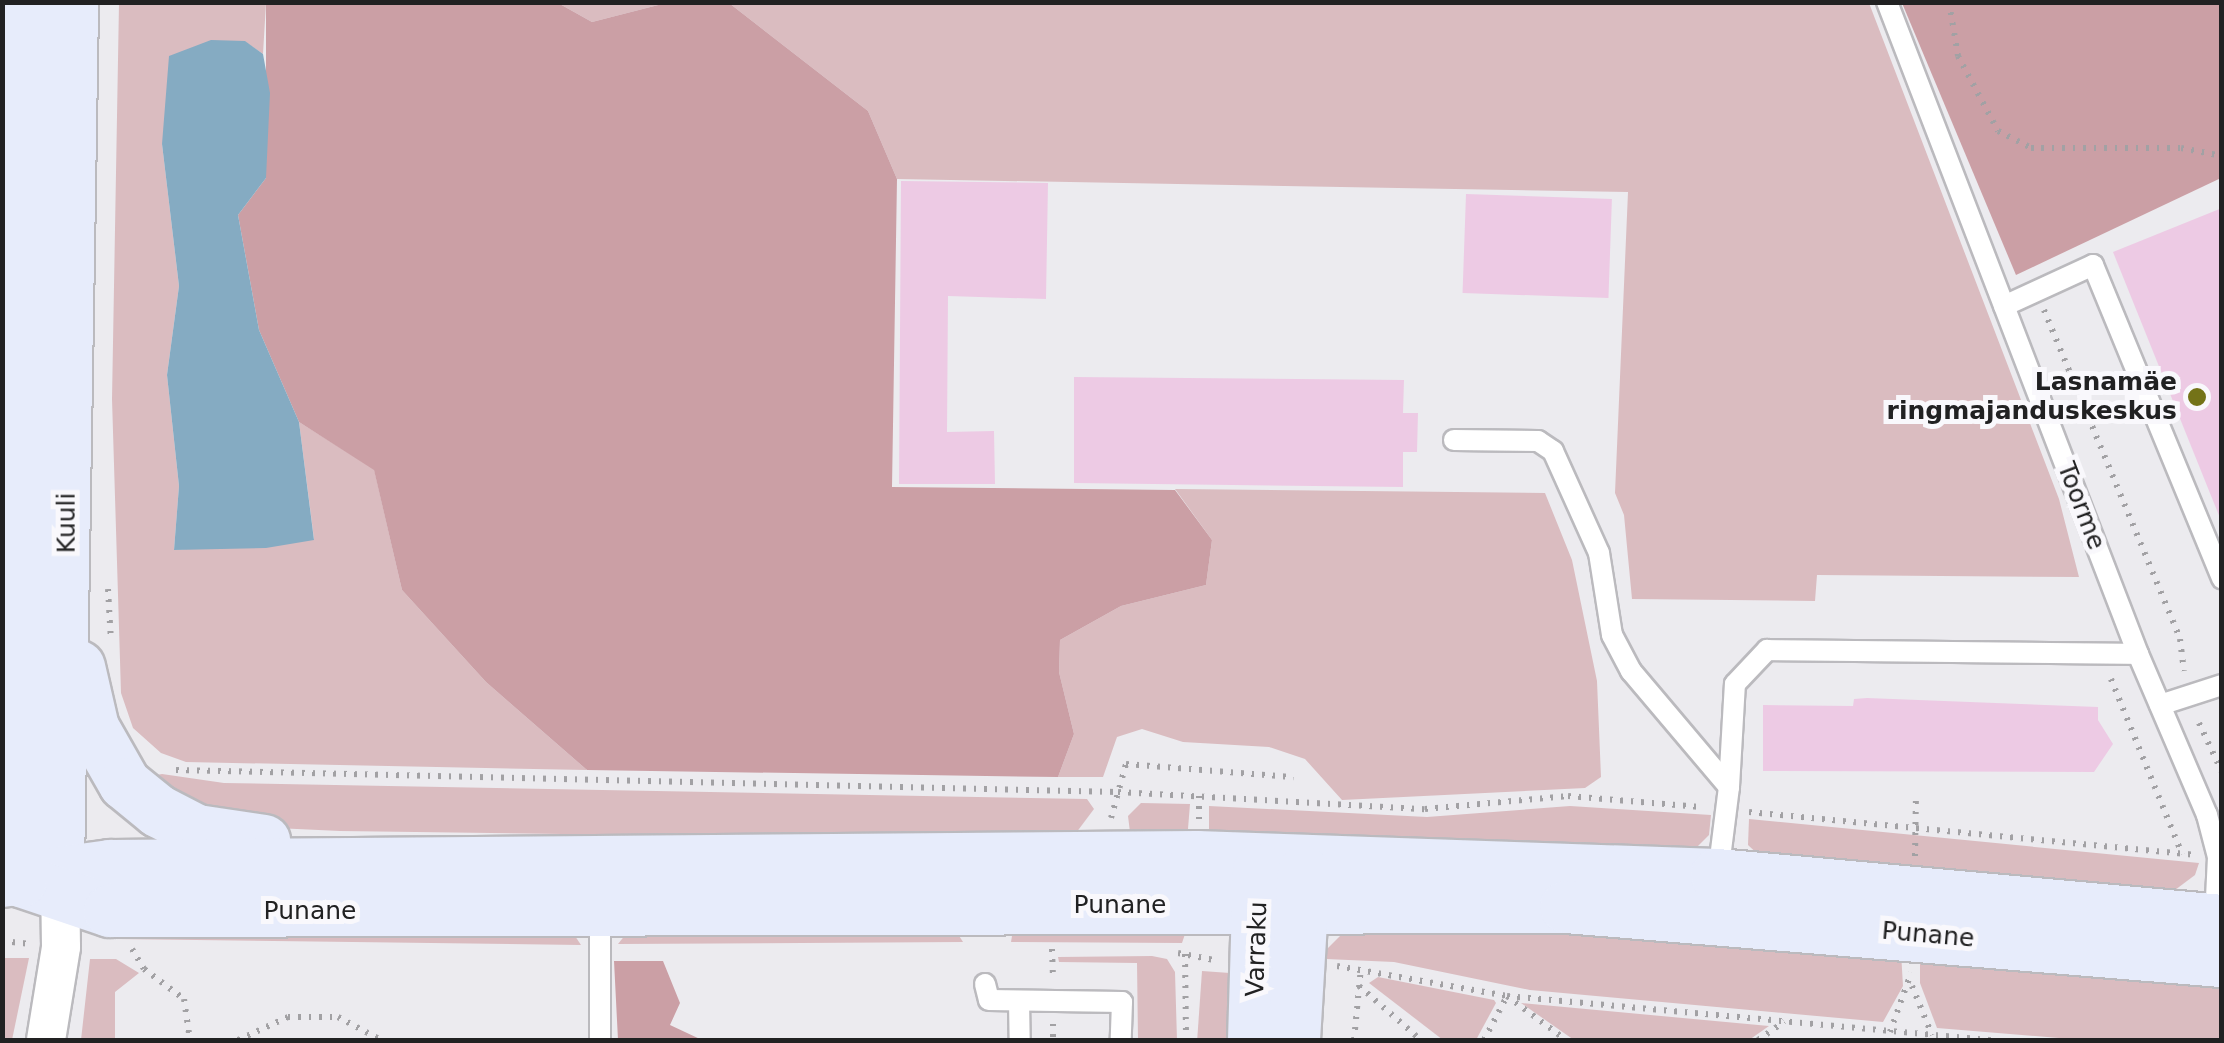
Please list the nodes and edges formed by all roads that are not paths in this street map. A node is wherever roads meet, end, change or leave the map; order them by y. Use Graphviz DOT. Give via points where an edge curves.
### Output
graph roads {
  1 [pos="24,2"];
  2 [pos="72,2"];
  3 [pos="1887,2"];
  4 [pos="13,176"];
  5 [pos="2004,306"];
  6 [pos="1454,440"];
  7 [pos="2222,578"];
  8 [pos="87,589"];
  9 [pos="2138,654"];
  10 [pos="2221,683"];
  11 [pos="2160,705"];
  12 [pos="1730,786"];
  13 [pos="419,861"];
  14 [pos="1282,882"];
  15 [pos="602,886"];
  16 [pos="30,889"];
  17 [pos="1714,895"];
  18 [pos="2217,940"];
  19 [pos="985,984"];
  20 [pos="1019,1001"];
  21 [pos="46,1040"];
  22 [pos="600,1040"];
  23 [pos="1020,1040"];
  24 [pos="1121,1040"];
  25 [pos="1254,1040"];
  26 [pos="1294,1040"];
  1 -- 4 [label="main road, Kuuli"];
  2 -- 8 [label="main road, Kuuli"];
  3 -- 5 [label="lane, Toorme"];
  4 -- 16 [label="main road, Kuuli"];
  5 -- 7 [label="lane" via="2093,266"];
  5 -- 9 [label="lane, Toorme"];
  6 -- 12 [label="lane" via="1538,441 1553,451 1599,553 1612,635 1631,672"];
  8 -- 13 [label="main road" via="93,728 125,784 158,812 197,831 240,840"];
  8 -- 16 [label="main road, Kuuli" via="59,664"];
  9 -- 11 [label="lane, Toorme"];
  9 -- 12 [label="lane" via="1767,650 1735,684"];
  10 -- 11 [label="lane"];
  11 -- 18 [label="lane, Toorme" via="2207,814 2218,857"];
  12 -- 17 [label="lane"];
  13 -- 15 [label="main road, Punane"];
  13 -- 16 [label="main road, Punane"];
  14 -- 15 [label="main road, Punane"];
  14 -- 15 [label="main road, Punane" via="1100,859"];
  14 -- 17 [label="main road, Punane"];
  14 -- 25 [label="main road, Varraku"];
  14 -- 26 [label="main road, Varraku"];
  15 -- 16 [label="main road, Punane" via="110,910"];
  15 -- 22 [label="lane"];
  16 -- 21 [label="street, Kuuli"];
  17 -- 18 [label="main road, Punane"];
  19 -- 20 [label="lane" via="989,1000"];
  20 -- 23 [label="lane"];
  20 -- 24 [label="lane" via="1122,1002"];
}
